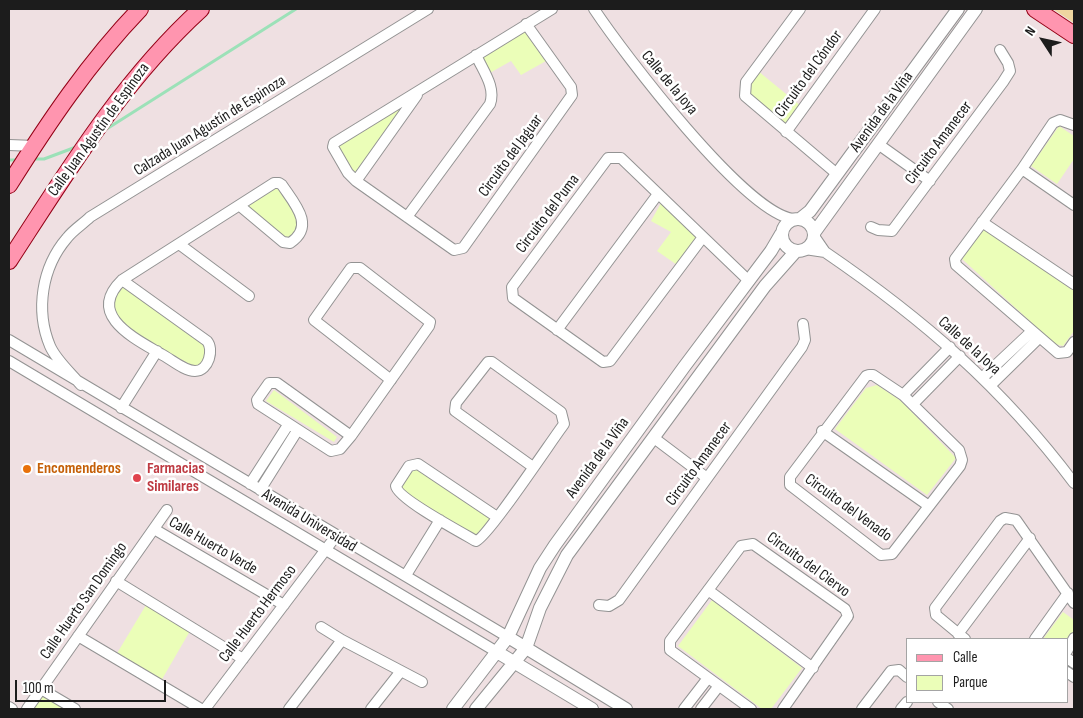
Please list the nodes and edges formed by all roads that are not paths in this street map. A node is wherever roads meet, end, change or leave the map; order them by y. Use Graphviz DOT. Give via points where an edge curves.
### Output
graph roads {
  1 [pos="140,9"];
  2 [pos="201,9"];
  3 [pos="428,9"];
  4 [pos="552,9"];
  5 [pos="594,9"];
  6 [pos="800,9"];
  7 [pos="875,9"];
  8 [pos="958,9"];
  9 [pos="976,9"];
  10 [pos="1035,9"];
  11 [pos="526,24"];
  12 [pos="1074,35"];
  13 [pos="1000,50"];
  14 [pos="476,55"];
  15 [pos="898,91"];
  16 [pos="419,92"];
  17 [pos="910,100"];
  18 [pos="1074,125"];
  19 [pos="786,132"];
  20 [pos="878,144"];
  21 [pos="9,145"];
  22 [pos="32,150"];
  23 [pos="1022,169"];
  24 [pos="836,174"];
  25 [pos="11,181"];
  26 [pos="356,181"];
  27 [pos="930,181"];
  28 [pos="658,194"];
  29 [pos="1074,205"];
  30 [pos="240,206"];
  31 [pos="773,212"];
  32 [pos="407,217"];
  33 [pos="797,219"];
  34 [pos="982,222"];
  35 [pos="872,227"];
  36 [pos="782,233"];
  37 [pos="814,235"];
  38 [pos="703,237"];
  39 [pos="179,244"];
  40 [pos="801,250"];
  41 [pos="825,252"];
  42 [pos="9,261"];
  43 [pos="122,280"];
  44 [pos="749,281"];
  45 [pos="1074,284"];
  46 [pos="249,296"];
  47 [pos="42,298"];
  48 [pos="803,324"];
  49 [pos="557,330"];
  50 [pos="1035,335"];
  51 [pos="9,340"];
  52 [pos="1074,342"];
  53 [pos="950,347"];
  54 [pos="157,351"];
  55 [pos="960,356"];
  56 [pos="9,361"];
  57 [pos="684,367"];
  58 [pos="698,378"];
  59 [pos="391,380"];
  60 [pos="987,381"];
  61 [pos="81,385"];
  62 [pos="903,395"];
  63 [pos="74,399"];
  64 [pos="913,404"];
  65 [pos="122,408"];
  66 [pos="288,425"];
  67 [pos="297,431"];
  68 [pos="822,431"];
  69 [pos="350,436"];
  70 [pos="654,438"];
  71 [pos="612,466"];
  72 [pos="533,467"];
  73 [pos="626,476"];
  74 [pos="707,478"];
  75 [pos="1074,483"];
  76 [pos="250,484"];
  77 [pos="260,490"];
  78 [pos="929,506"];
  79 [pos="167,510"];
  80 [pos="497,518"];
  81 [pos="440,520"];
  82 [pos="154,529"];
  83 [pos="336,536"];
  84 [pos="1030,538"];
  85 [pos="325,550"];
  86 [pos="406,575"];
  87 [pos="116,582"];
  88 [pos="708,590"];
  89 [pos="1068,593"];
  90 [pos="1074,603"];
  91 [pos="284,605"];
  92 [pos="599,605"];
  93 [pos="321,627"];
  94 [pos="78,636"];
  95 [pos="508,637"];
  96 [pos="961,637"];
  97 [pos="1036,638"];
  98 [pos="342,640"];
  99 [pos="526,648"];
  100 [pos="497,652"];
  101 [pos="243,659"];
  102 [pos="514,663"];
  103 [pos="813,668"];
  104 [pos="401,671"];
  105 [pos="906,676"];
  106 [pos="708,678"];
  107 [pos="422,682"];
  108 [pos="718,687"];
  109 [pos="41,689"];
  110 [pos="27,709"];
  111 [pos="75,709"];
  112 [pos="201,709"];
  113 [pos="205,709"];
  114 [pos="288,709"];
  115 [pos="372,709"];
  116 [pos="453,709"];
  117 [pos="476,709"];
  118 [pos="592,709"];
  119 [pos="626,709"];
  120 [pos="684,709"];
  121 [pos="701,709"];
  122 [pos="751,709"];
  123 [pos="783,709"];
  124 [pos="862,709"];
  1 -- 22 [label="main road" via="100,53"];
  2 -- 42 [label="main road, Calle Juan Agustín de Espinoza" via="165,43 111,109"];
  3 -- 47 [label="street, Calzada Juan Agustín de Espinoza" via="90,217 68,237 55,256"];
  4 -- 11 [label="street, Circuito del Jaguar"];
  5 -- 31 [label="street, Calle de la Joya" via="650,86 720,164"];
  6 -- 19 [label="street, Circuito del Cóndor" via="746,82 744,90 745,96"];
  7 -- 19 [label="street, Circuito del Cóndor"];
  8 -- 15 [label="street, Avenida de la Viña"];
  9 -- 17 [label="street, Avenida de la Viña"];
  10 -- 12 [label="main road"];
  11 -- 14 [label="street, Circuito del Jaguar"];
  11 -- 32 [label="street, Circuito del Jaguar" via="571,87 568,103 463,248 454,250"];
  13 -- 27 [label="street, Circuito Amanecer" via="1010,71"];
  14 -- 16 [label="street, Circuito del Jaguar"];
  14 -- 32 [label="street" via="492,88 490,104"];
  15 -- 17 [label="street"];
  15 -- 24 [label="street, Avenida de la Viña"];
  16 -- 26 [label="street, Circuito del Jaguar"];
  16 -- 26 [label="street, Circuito del Jaguar" via="334,143 333,147 348,173"];
  17 -- 20 [label="street, Avenida de la Viña"];
  18 -- 23 [label="street" via="1060,120 1053,123"];
  19 -- 24 [label="street, Circuito del Cóndor"];
  20 -- 27 [label="street"];
  20 -- 37 [label="street, Avenida de la Viña"];
  21 -- 22 [label="street"];
  22 -- 25 [label="main road"];
  23 -- 29 [label="street"];
  23 -- 34 [label="street"];
  24 -- 33 [label="street, Avenida de la Viña" via="810,211"];
  26 -- 32 [label="street, Circuito del Jaguar"];
  27 -- 35 [label="street, Circuito Amanecer" via="892,232"];
  28 -- 38 [label="street, Circuito del Puma"];
  28 -- 49 [label="street"];
  28 -- 49 [label="street, Circuito del Puma" via="621,158 608,158 523,272 512,287 513,298"];
  30 -- 30 [label="street" via="274,183 279,183 301,214 302,231 290,243 283,242"];
  30 -- 39 [label="street"];
  31 -- 33 [label="street, Calle de la Joya"];
  31 -- 36 [label="street, Calle de la Joya"];
  33 -- 36 [label="street" via="786,224"];
  33 -- 37 [label="street" via="810,224"];
  34 -- 45 [label="street"];
  34 -- 50 [label="street" via="954,260"];
  36 -- 40 [label="street" via="785,246"];
  36 -- 44 [label="street, Avenida de la Viña"];
  37 -- 40 [label="street" via="812,244"];
  37 -- 41 [label="street, Calle de la Joya"];
  38 -- 44 [label="street, Circuito del Puma"];
  38 -- 49 [label="street, Circuito del Puma" via="610,361 603,362"];
  39 -- 43 [label="street"];
  39 -- 46 [label="street"];
  40 -- 41 [label="street, Calle de la Joya"];
  40 -- 58 [label="street, Avenida de la Viña" via="777,271"];
  41 -- 53 [label="street, Calle de la Joya"];
  43 -- 54 [label="street" via="111,293 109,306 112,316 119,327"];
  43 -- 54 [label="street" via="208,341 211,348 205,365 195,371"];
  44 -- 57 [label="street, Avenida de la Viña"];
  47 -- 61 [label="street, Avenida Universidad" via="42,320 51,347"];
  48 -- 74 [label="street, Circuito Amanecer" via="805,340 802,347"];
  50 -- 52 [label="street" via="1063,354"];
  50 -- 60 [label="street"];
  51 -- 61 [label="street, Avenida Universidad"];
  53 -- 55 [label="street, Calle de la Joya"];
  53 -- 62 [label="street"];
  54 -- 65 [label="street"];
  55 -- 60 [label="street, Calle de la Joya"];
  55 -- 64 [label="street"];
  56 -- 63 [label="street, Avenida Universidad"];
  57 -- 58 [label="street"];
  57 -- 71 [label="street, Avenida de la Viña"];
  58 -- 70 [label="street, Avenida de la Viña"];
  59 -- 59 [label="street" via="430,322 360,268 351,268 314,320"];
  59 -- 69 [label="street"];
  60 -- 75 [label="street, Calle de la Joya"];
  61 -- 63 [label="street"];
  61 -- 65 [label="street, Avenida Universidad"];
  62 -- 64 [label="street, Circuito del Venado"];
  62 -- 68 [label="street, Circuito del Venado" via="873,375 866,376"];
  63 -- 85 [label="street, Avenida Universidad"];
  64 -- 78 [label="street, Circuito del Venado" via="961,455 960,466"];
  65 -- 76 [label="street, Avenida Universidad"];
  66 -- 67 [label="street"];
  66 -- 69 [label="street" via="258,404 258,398 269,383 277,383"];
  66 -- 76 [label="street"];
  67 -- 69 [label="street" via="331,451 340,449"];
  67 -- 77 [label="street"];
  68 -- 78 [label="street"];
  68 -- 78 [label="street, Circuito del Venado" via="790,477 790,485 881,555 892,554"];
  70 -- 73 [label="street, Avenida de la Viña"];
  70 -- 74 [label="street"];
  71 -- 73 [label="street"];
  71 -- 95 [label="street, Avenida de la Viña" via="540,568"];
  72 -- 72 [label="street" via="564,424 563,415 488,362 456,403 455,411"];
  72 -- 80 [label="street"];
  73 -- 99 [label="street, Avenida de la Viña" via="552,580"];
  74 -- 92 [label="street, Circuito Amanecer" via="619,600 609,606"];
  76 -- 77 [label="street, Avenida Universidad"];
  77 -- 83 [label="street, Avenida Universidad"];
  79 -- 82 [label="street, Calle Huerto San Domingo"];
  80 -- 81 [label="street" via="478,541"];
  80 -- 81 [label="street" via="418,464 409,466 396,491"];
  81 -- 86 [label="street"];
  82 -- 87 [label="street, Calle Huerto San Domingo"];
  82 -- 91 [label="street, Calle Huerto Verde"];
  83 -- 85 [label="street, Calle Huerto Hermoso"];
  83 -- 86 [label="street, Avenida Universidad"];
  84 -- 89 [label="street"];
  84 -- 96 [label="street"];
  84 -- 96 [label="street" via="1016,520 1009,517 1000,521 935,608 936,615"];
  85 -- 91 [label="street, Calle Huerto Hermoso"];
  85 -- 100 [label="street, Avenida Universidad"];
  86 -- 95 [label="street, Avenida Universidad"];
  87 -- 94 [label="street, Calle Huerto San Domingo"];
  87 -- 101 [label="street"];
  88 -- 103 [label="street"];
  88 -- 103 [label="street, Circuito del Ciervo" via="741,546 753,544 845,609 846,621"];
  88 -- 106 [label="street, Circuito del Ciervo" via="670,641 670,650"];
  89 -- 90 [label="street"];
  89 -- 97 [label="street"];
  91 -- 101 [label="street, Calle Huerto Hermoso"];
  93 -- 98 [label="street"];
  94 -- 109 [label="street, Calle Huerto San Domingo"];
  94 -- 112 [label="street"];
  95 -- 99 [label="street, Avenida Universidad"];
  95 -- 100 [label="street, Avenida de la Viña"];
  98 -- 104 [label="street"];
  98 -- 114 [label="street"];
  99 -- 102 [label="street, Avenida de la Viña"];
  99 -- 119 [label="street, Avenida Universidad"];
  100 -- 102 [label="street, Avenida Universidad"];
  100 -- 116 [label="street, Avenida de la Viña"];
  101 -- 113 [label="street, Calle Huerto Hermoso"];
  102 -- 117 [label="street, Avenida de la Viña"];
  102 -- 118 [label="street, Avenida Universidad"];
  103 -- 123 [label="street, Circuito del Ciervo"];
  104 -- 107 [label="street"];
  104 -- 115 [label="street"];
  105 -- 124 [label="street" via="899,670 891,671"];
  106 -- 108 [label="street, Circuito del Ciervo"];
  106 -- 120 [label="street"];
  108 -- 121 [label="street"];
  108 -- 122 [label="street, Circuito del Ciervo"];
  109 -- 110 [label="street, Calle Huerto San Domingo"];
  109 -- 111 [label="street"];
}
